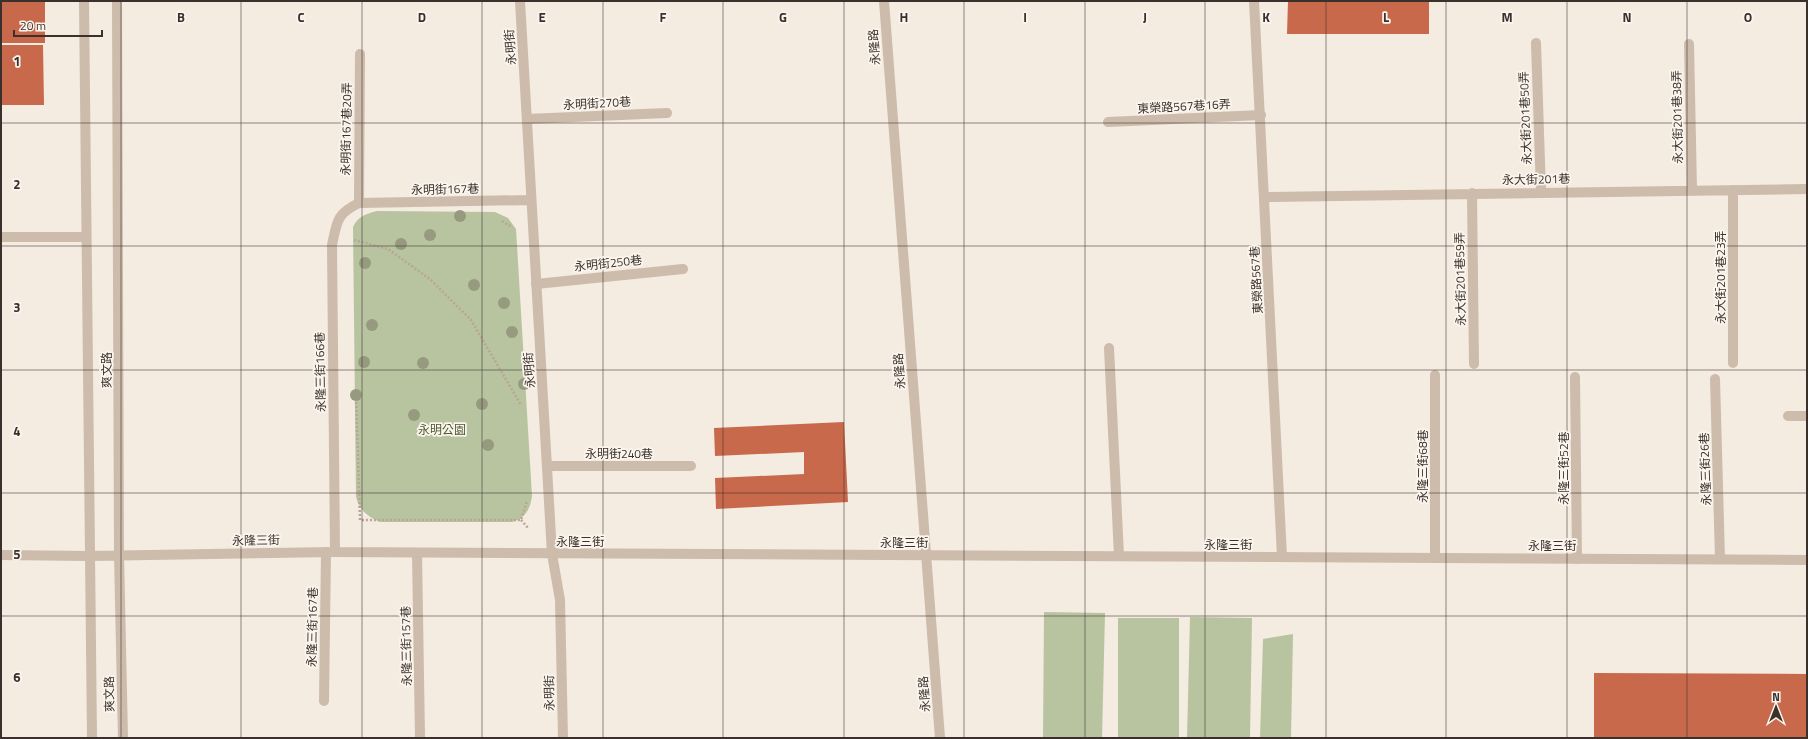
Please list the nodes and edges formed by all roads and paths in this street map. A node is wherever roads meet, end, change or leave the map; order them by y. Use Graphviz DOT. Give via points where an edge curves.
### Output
graph roads {
  1 [pos="84,1"];
  2 [pos="117,1"];
  3 [pos="520,1"];
  4 [pos="884,1"];
  5 [pos="1254,1"];
  6 [pos="1536,43"];
  7 [pos="1689,44"];
  8 [pos="360,54"];
  9 [pos="667,113"];
  10 [pos="1261,115"];
  11 [pos="527,119"];
  12 [pos="1108,122"];
  13 [pos="1807,189"];
  14 [pos="1692,190"];
  15 [pos="1733,190"];
  16 [pos="1541,192"];
  17 [pos="1472,193"];
  18 [pos="1265,197"];
  19 [pos="531,200"];
  20 [pos="359,203"];
  21 [pos="499,219"];
  22 [pos="516,233"];
  23 [pos="1,237"];
  24 [pos="85,237"];
  25 [pos="350,239"];
  26 [pos="683,269"];
  27 [pos="536,284"];
  28 [pos="1109,348"];
  29 [pos="1733,363"];
  30 [pos="1474,364"];
  31 [pos="1435,374"];
  32 [pos="1575,378"];
  33 [pos="1715,379"];
  34 [pos="356,395"];
  35 [pos="524,410"];
  36 [pos="1788,416"];
  37 [pos="1807,416"];
  38 [pos="548,466"];
  39 [pos="691,466"];
  40 [pos="528,498"];
  41 [pos="331,552"];
  42 [pos="418,553"];
  43 [pos="1,554"];
  44 [pos="552,554"];
  45 [pos="119,555"];
  46 [pos="926,555"];
  47 [pos="89,556"];
  48 [pos="1119,556"];
  49 [pos="1282,557"];
  50 [pos="1435,558"];
  51 [pos="1577,559"];
  52 [pos="1720,559"];
  53 [pos="1807,560"];
  54 [pos="324,701"];
  55 [pos="92,738"];
  56 [pos="123,738"];
  57 [pos="420,738"];
  58 [pos="563,738"];
  59 [pos="940,738"];
  1 -- 24 [label="street, 爽文路"];
  2 -- 45 [label="street, 爽文路"];
  3 -- 11 [label="street, 永明街"];
  4 -- 46 [label="street, 永隆路"];
  5 -- 10 [label="street, 東榮路567巷"];
  6 -- 16 [label="street, 永大街201巷50弄"];
  7 -- 14 [label="street, 永大街201巷38弄"];
  8 -- 20 [label="street, 永明街167巷20弄"];
  9 -- 11 [label="street, 永明街270巷"];
  10 -- 12 [label="street, 東榮路567巷16弄"];
  10 -- 18 [label="street, 東榮路567巷"];
  11 -- 19 [label="street, 永明街"];
  13 -- 15 [label="street, 永大街201巷"];
  14 -- 15 [label="street, 永大街201巷"];
  14 -- 16 [label="street, 永大街201巷"];
  15 -- 29 [label="street, 永大街201巷23弄"];
  16 -- 17 [label="street, 永大街201巷"];
  17 -- 18 [label="street, 永大街201巷"];
  17 -- 30 [label="street, 永大街201巷59弄"];
  18 -- 49 [label="street, 東榮路567巷"];
  19 -- 20 [label="street, 永明街167巷"];
  19 -- 27 [label="street, 永明街"];
  20 -- 41 [label="street, 永隆三街166巷" via="345,210 337,222 332,245"];
  21 -- 22 [label="path" via="512,227"];
  23 -- 24 [label="street"];
  24 -- 47 [label="street, 爽文路"];
  25 -- 35 [label="path" via="388,249 431,280 470,320"];
  26 -- 27 [label="street, 永明街250巷"];
  27 -- 38 [label="street, 永明街"];
  28 -- 48 [label="street"];
  31 -- 50 [label="street, 永隆三街68巷"];
  32 -- 51 [label="street, 永隆三街52巷"];
  33 -- 52 [label="street, 永隆三街26巷"];
  34 -- 40 [label="path" via="360,520 521,520"];
  36 -- 37 [label="street"];
  38 -- 39 [label="street, 永明街240巷"];
  38 -- 44 [label="street, 永明街"];
  41 -- 42 [label="street, 永隆三街"];
  41 -- 45 [label="street, 永隆三街"];
  41 -- 54 [label="street, 永隆三街167巷"];
  42 -- 44 [label="street, 永隆三街"];
  42 -- 57 [label="street, 永隆三街157巷"];
  43 -- 47 [label="street, 永隆三街"];
  44 -- 46 [label="street, 永隆三街"];
  44 -- 58 [label="street, 永明街" via="560,600"];
  45 -- 47 [label="street, 永隆三街"];
  45 -- 56 [label="street, 爽文路"];
  46 -- 48 [label="street, 永隆三街"];
  46 -- 59 [label="street, 永隆路"];
  47 -- 55 [label="street, 爽文路"];
  48 -- 49 [label="street, 永隆三街"];
  49 -- 50 [label="street, 永隆三街"];
  50 -- 51 [label="street, 永隆三街"];
  51 -- 52 [label="street, 永隆三街"];
  52 -- 53 [label="street, 永隆三街"];
}
